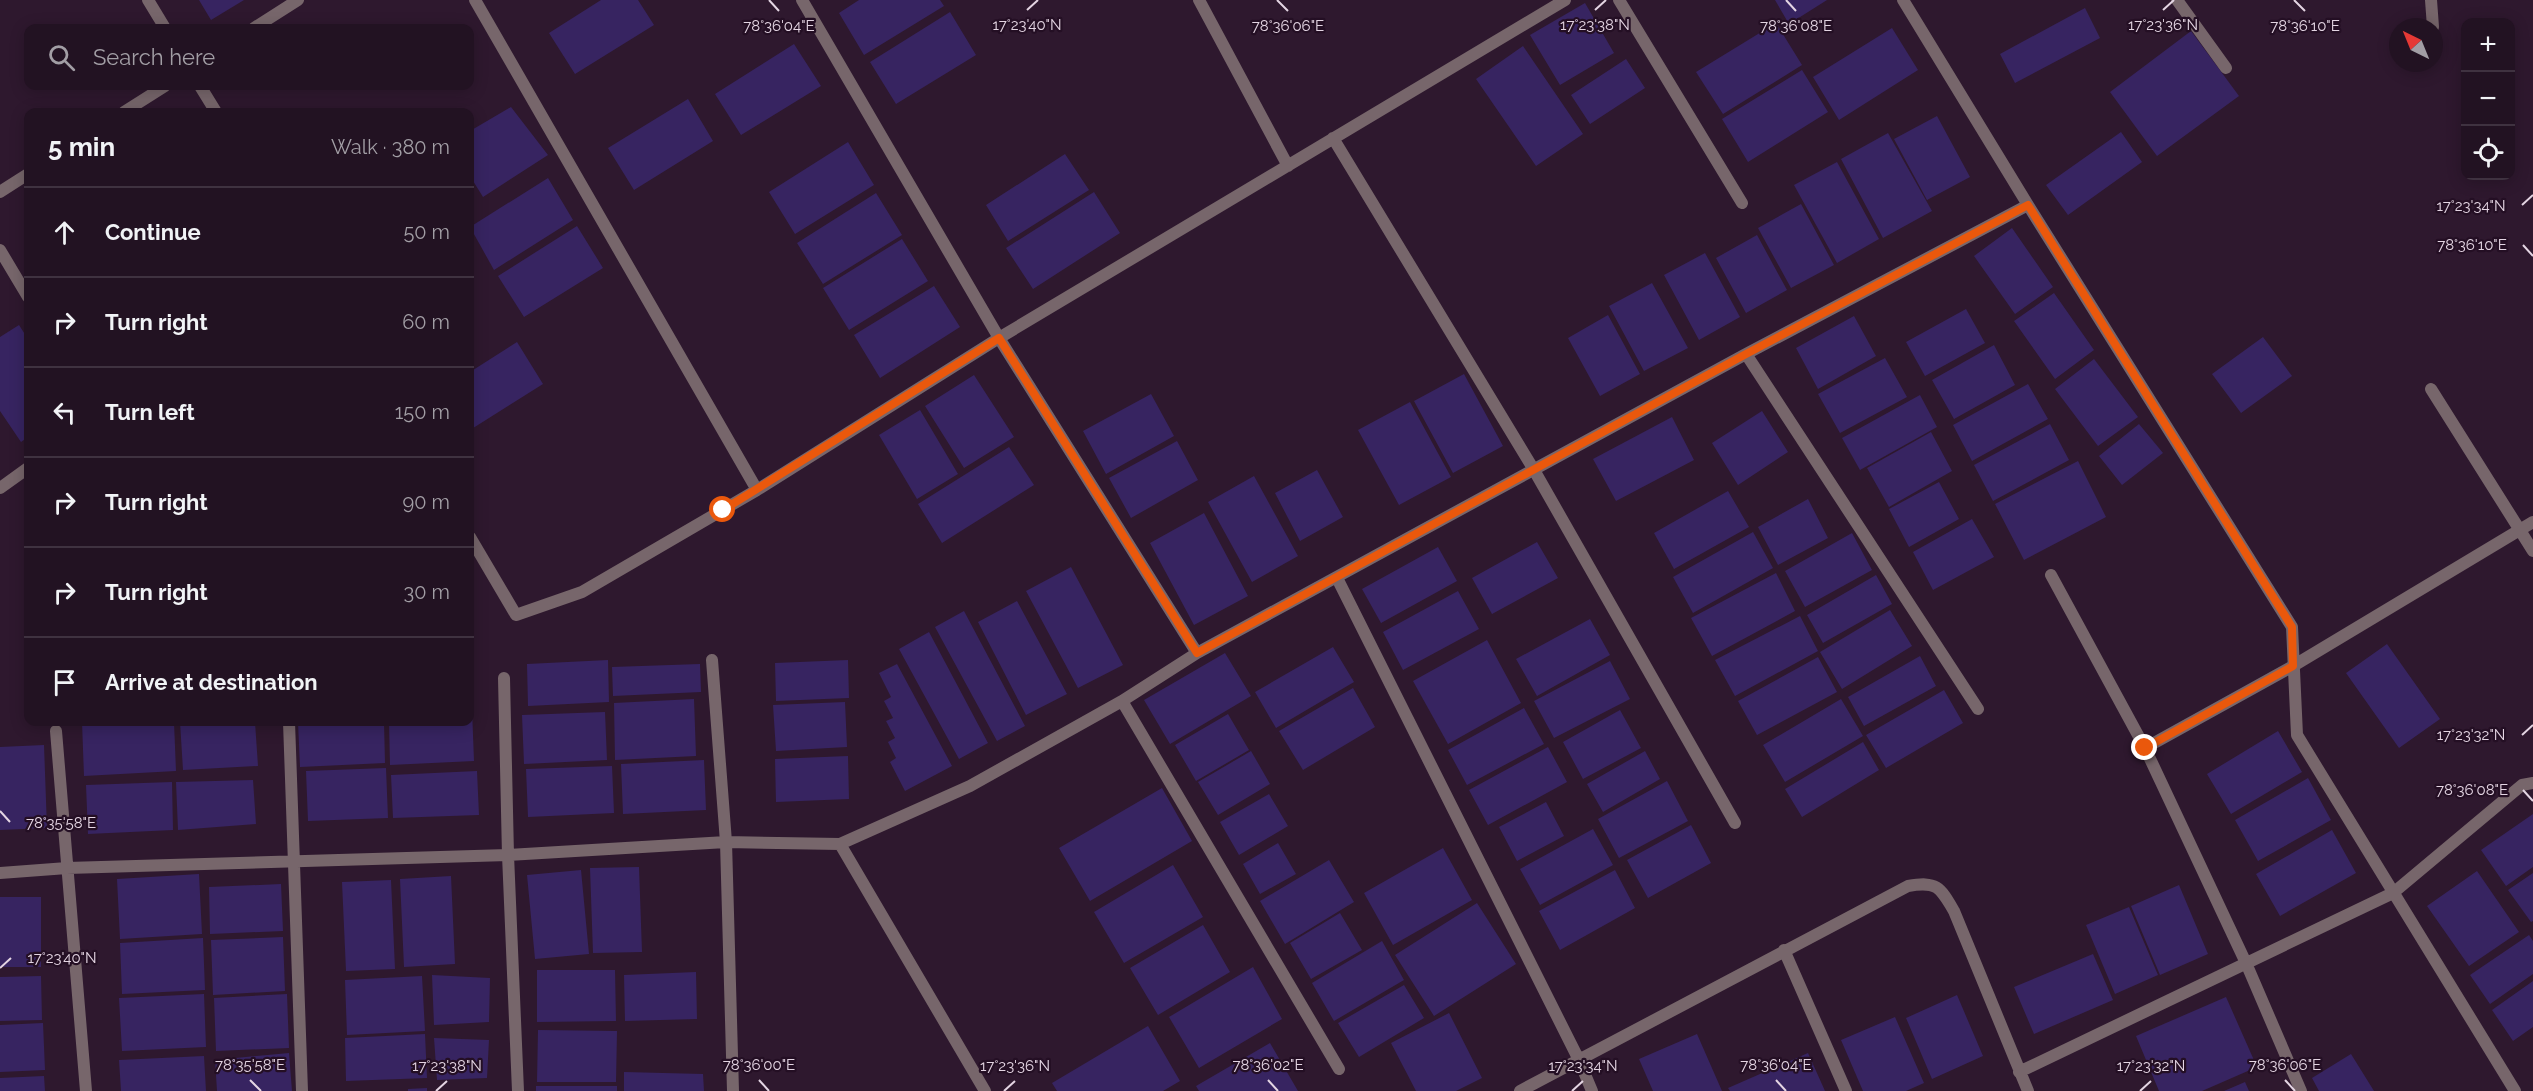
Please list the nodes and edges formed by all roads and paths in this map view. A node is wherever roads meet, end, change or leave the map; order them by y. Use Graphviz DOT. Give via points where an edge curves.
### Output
graph roads {
  1 [pos="148,0"];
  2 [pos="298,0"];
  3 [pos="475,0"];
  4 [pos="1199,0"];
  5 [pos="1565,0"];
  6 [pos="1620,0"];
  7 [pos="1903,0"];
  8 [pos="2177,0"];
  9 [pos="2431,0"];
  10 [pos="804,1"];
  11 [pos="2432,18"];
  12 [pos="163,24"];
  13 [pos="260,24"];
  14 [pos="2226,68"];
  15 [pos="159,90"];
  16 [pos="202,90"];
  17 [pos="130,108"];
  18 [pos="214,108"];
  19 [pos="1333,138"];
  20 [pos="1288,166"];
  21 [pos="24,177"];
  22 [pos="0,192"];
  23 [pos="1742,203"];
  24 [pos="2028,205"];
  25 [pos="0,250"];
  26 [pos="24,290"];
  27 [pos="999,338"];
  28 [pos="1746,354"];
  29 [pos="2431,389"];
  30 [pos="1534,470"];
  31 [pos="24,471"];
  32 [pos="0,488"];
  33 [pos="757,490"];
  34 [pos="2533,522"];
  35 [pos="2520,530"];
  36 [pos="474,544"];
  37 [pos="2533,551"];
  38 [pos="2051,575"];
  39 [pos="1336,578"];
  40 [pos="1197,653"];
  41 [pos="712,660"];
  42 [pos="2293,666"];
  43 [pos="504,678"];
  44 [pos="1122,701"];
  45 [pos="1978,709"];
  46 [pos="289,726"];
  47 [pos="56,732"];
  48 [pos="2145,748"];
  49 [pos="2533,783"];
  50 [pos="1735,823"];
  51 [pos="726,842"];
  52 [pos="840,844"];
  53 [pos="508,855"];
  54 [pos="296,862"];
  55 [pos="67,868"];
  56 [pos="0,873"];
  57 [pos="2393,893"];
  58 [pos="1784,950"];
  59 [pos="2246,963"];
  60 [pos="1579,1060"];
  61 [pos="1339,1069"];
  62 [pos="2019,1072"];
  63 [pos="86,1091"];
  64 [pos="302,1091"];
  65 [pos="518,1091"];
  66 [pos="733,1091"];
  67 [pos="985,1091"];
  68 [pos="1521,1091"];
  69 [pos="1592,1091"];
  70 [pos="1846,1091"];
  71 [pos="2028,1091"];
  72 [pos="2301,1091"];
  73 [pos="2516,1091"];
  1 -- 12 [label="street"];
  2 -- 13 [label="street"];
  3 -- 33 [label="street"];
  4 -- 20 [label="street"];
  5 -- 19 [label="street"];
  6 -- 23 [label="street"];
  7 -- 24 [label="street"];
  8 -- 14 [label="street"];
  9 -- 11 [label="street"];
  10 -- 27 [label="street"];
  15 -- 17 [label="street"];
  16 -- 18 [label="street"];
  19 -- 20 [label="street"];
  19 -- 30 [label="street"];
  20 -- 27 [label="street"];
  21 -- 22 [label="street"];
  24 -- 28 [label="street"];
  24 -- 42 [label="street" via="2292,627"];
  25 -- 26 [label="street"];
  27 -- 33 [label="street"];
  27 -- 40 [label="street"];
  28 -- 30 [label="street"];
  28 -- 45 [label="street"];
  29 -- 35 [label="street"];
  30 -- 39 [label="street"];
  30 -- 50 [label="street"];
  31 -- 32 [label="street"];
  33 -- 36 [label="street" via="582,592 516,615"];
  34 -- 35 [label="street"];
  35 -- 37 [label="street"];
  35 -- 42 [label="street"];
  38 -- 48 [label="street"];
  39 -- 40 [label="street"];
  39 -- 60 [label="street"];
  40 -- 44 [label="street"];
  41 -- 51 [label="street"];
  42 -- 48 [label="street"];
  42 -- 57 [label="street" via="2297,735"];
  43 -- 53 [label="street"];
  44 -- 52 [label="street" via="970,786"];
  44 -- 61 [label="street"];
  46 -- 54 [label="street"];
  47 -- 55 [label="street"];
  48 -- 59 [label="street"];
  49 -- 57 [label="street" via="2522,785"];
  51 -- 52 [label="street"];
  51 -- 53 [label="street"];
  51 -- 66 [label="street"];
  52 -- 67 [label="street"];
  53 -- 54 [label="street"];
  53 -- 65 [label="street"];
  54 -- 55 [label="street"];
  54 -- 64 [label="street"];
  55 -- 56 [label="street"];
  55 -- 63 [label="street"];
  57 -- 59 [label="street"];
  57 -- 73 [label="street"];
  58 -- 60 [label="street"];
  58 -- 62 [label="street" via="1908,886 1936,885 1954,911"];
  58 -- 70 [label="street"];
  59 -- 62 [label="street"];
  59 -- 72 [label="street"];
  60 -- 68 [label="street"];
  60 -- 69 [label="street"];
  62 -- 71 [label="street"];
}
